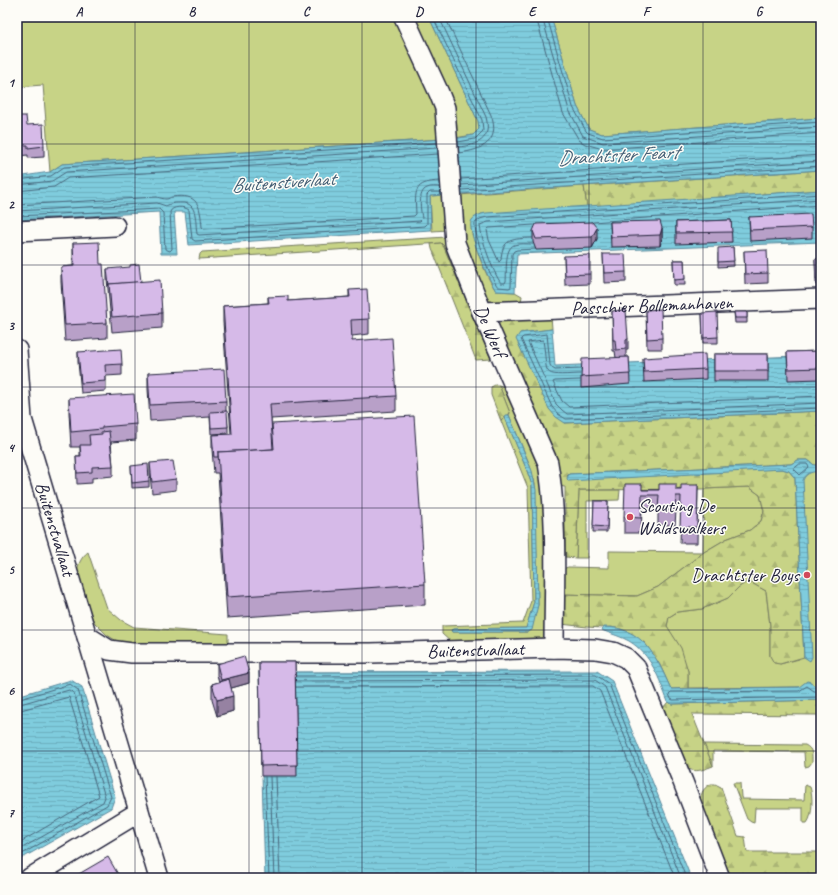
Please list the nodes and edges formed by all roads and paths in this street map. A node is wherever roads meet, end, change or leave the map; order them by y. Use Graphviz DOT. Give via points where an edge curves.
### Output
graph roads {
  1 [pos="404,17"];
  2 [pos="115,226"];
  3 [pos="17,231"];
  4 [pos="821,299"];
  5 [pos="482,312"];
  6 [pos="17,350"];
  7 [pos="87,636"];
  8 [pos="554,648"];
  9 [pos="139,812"];
  10 [pos="30,878"];
  11 [pos="159,878"];
  12 [pos="720,878"];
  1 -- 5 [label="street, De Werf" via="445,108 455,243"];
  2 -- 3 [label="street"];
  4 -- 5 [label="street, Passchier Bollemanhaven"];
  5 -- 8 [label="street, De Werf" via="548,463 552,486 554,547"];
  6 -- 7 [label="street, Buitenstvallaat" via="22,419"];
  7 -- 8 [label="street, Buitenstvallaat" via="108,650 132,653 371,653"];
  7 -- 9 [label="street, Buitenstvallaat"];
  8 -- 12 [label="street, Buitenstvallaat" via="613,652 626,658 636,668"];
  9 -- 10 [label="street"];
  9 -- 11 [label="street, Buitenstvallaat"];
}
